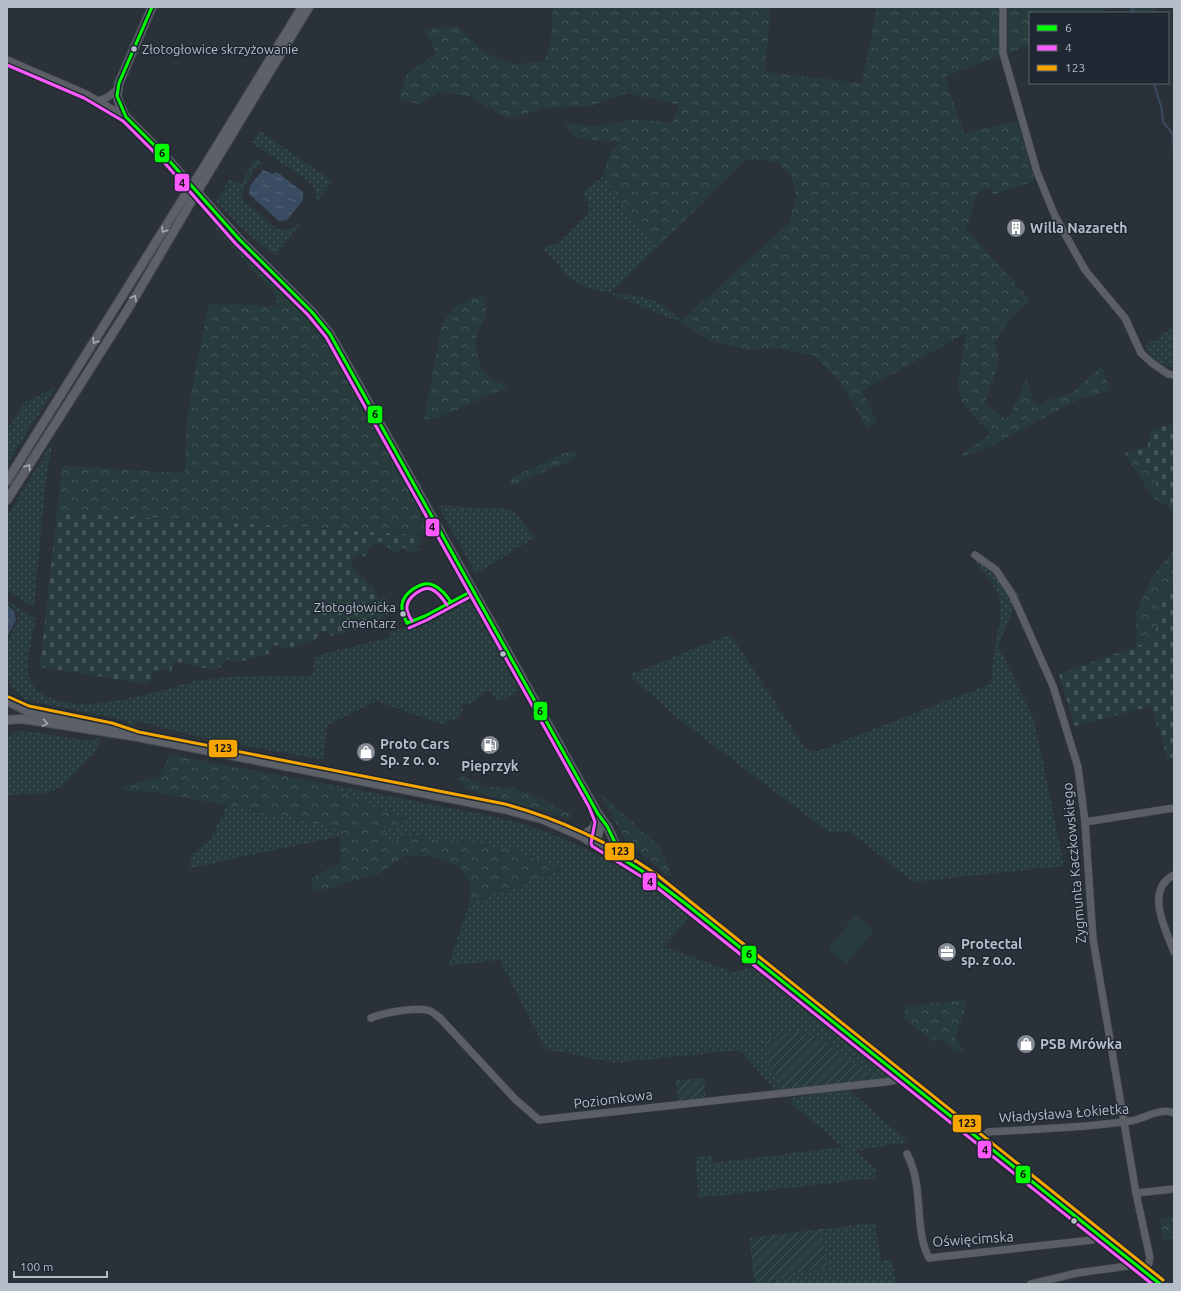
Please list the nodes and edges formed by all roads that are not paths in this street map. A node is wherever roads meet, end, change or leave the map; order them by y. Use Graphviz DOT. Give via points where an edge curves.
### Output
graph roads {
  1 [pos="152,7"];
  2 [pos="302,7"];
  3 [pos="309,7"];
  4 [pos="1002,7"];
  5 [pos="7,60"];
  6 [pos="118,90"];
  7 [pos="99,101"];
  8 [pos="126,117"];
  9 [pos="202,177"];
  10 [pos="188,199"];
  11 [pos="1171,375"];
  12 [pos="7,481"];
  13 [pos="7,500"];
  14 [pos="975,555"];
  15 [pos="7,701"];
  16 [pos="7,720"];
  17 [pos="138,737"];
  18 [pos="1174,808"];
  19 [pos="598,814"];
  20 [pos="1085,822"];
  21 [pos="607,826"];
  22 [pos="581,836"];
  23 [pos="596,843"];
  24 [pos="623,858"];
  25 [pos="1174,875"];
  26 [pos="1174,952"];
  27 [pos="371,1018"];
  28 [pos="901,1077"];
  29 [pos="1174,1113"];
  30 [pos="1125,1122"];
  31 [pos="981,1140"];
  32 [pos="907,1154"];
  33 [pos="1174,1189"];
  34 [pos="1136,1193"];
  35 [pos="1100,1236"];
  36 [pos="1134,1263"];
  37 [pos="1145,1272"];
  38 [pos="1031,1284"];
  39 [pos="1160,1284"];
  1 -- 6 [label="main road" via="121,76"];
  2 -- 9 [label="main road"];
  3 -- 9 [label="main road"];
  4 -- 11 [label="street" via="1003,53 1039,178 1055,216 1085,270 1125,318 1141,353"];
  5 -- 7 [label="street"];
  6 -- 7 [label="street"];
  6 -- 8 [label="main road" via="119,103"];
  7 -- 8 [label="street"];
  8 -- 19 [label="main road" via="330,334"];
  9 -- 10 [label="main road, bridge"];
  10 -- 12 [label="main road, one-way"];
  13 -- 10 [label="main road, one-way" via="128,309"];
  14 -- 20 [label="street, Zygmunta Kaczkowskiego" via="996,570 1014,596 1049,675 1078,766"];
  15 -- 17 [label="main road" via="27,711 111,728"];
  16 -- 17 [label="main road, one-way" via="23,719"];
  17 -- 22 [label="main road" via="504,808 542,819"];
  18 -- 20 [label="street"];
  19 -- 21 [label="main road"];
  19 -- 22 [label="main road" via="597,824"];
  19 -- 23 [label="main road" via="600,822"];
  20 -- 30 [label="street, Zygmunta Kaczkowskiego" via="1093,939"];
  21 -- 23 [label="main road" via="603,838"];
  21 -- 24 [label="main road"];
  22 -- 23 [label="main road"];
  23 -- 24 [label="main road"];
  24 -- 28 [label="main road" via="670,891"];
  25 -- 26 [label="street" via="1162,886 1158,899 1161,916"];
  27 -- 28 [label="street, Poziomkowa" via="422,1009 430,1011 440,1018 514,1098 539,1120 885,1082"];
  28 -- 31 [label="main road"];
  29 -- 30 [label="street, Władysława Łokietka" via="1154,1112 1141,1120"];
  30 -- 31 [label="street, Władysława Łokietka" via="988,1132"];
  30 -- 34 [label="street, Zygmunta Kaczkowskiego"];
  31 -- 35 [label="main road"];
  32 -- 35 [label="street, Oświęcimska" via="917,1183 924,1244 929,1258 1092,1240"];
  33 -- 34 [label="street"];
  34 -- 37 [label="street, Zygmunta Kaczkowskiego" via="1150,1258"];
  35 -- 36 [label="main road"];
  36 -- 37 [label="main road"];
  36 -- 38 [label="street"];
  37 -- 39 [label="main road"];
}
